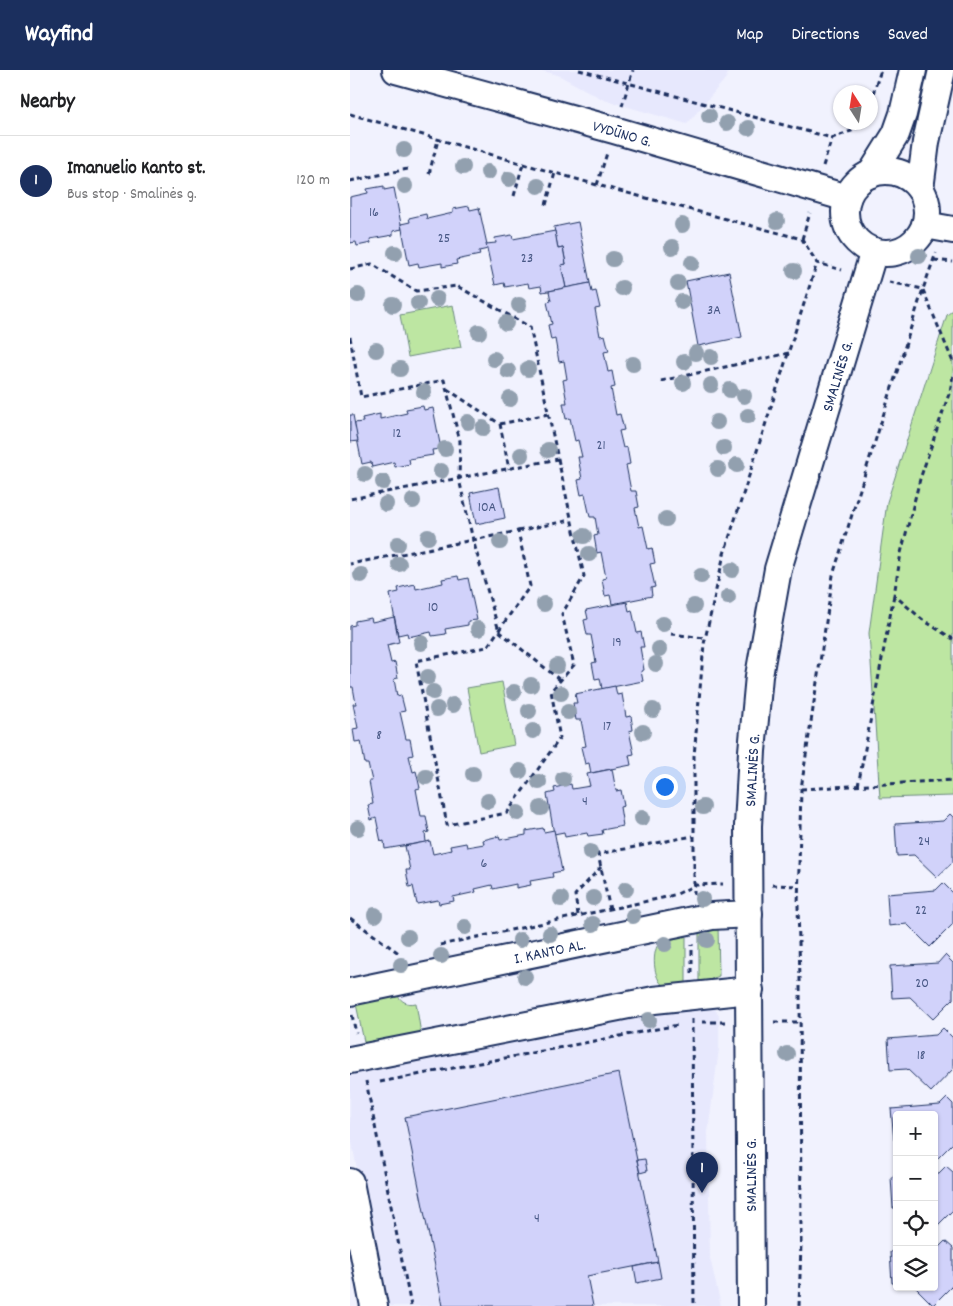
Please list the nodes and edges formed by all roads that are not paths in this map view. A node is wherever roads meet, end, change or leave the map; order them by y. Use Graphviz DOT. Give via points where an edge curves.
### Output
graph roads {
  1 [pos="396,70"];
  2 [pos="913,70"];
  3 [pos="942,70"];
  4 [pos="871,174"];
  5 [pos="920,189"];
  6 [pos="847,198"];
  7 [pos="925,225"];
  8 [pos="953,230"];
  9 [pos="874,251"];
  10 [pos="749,914"];
  11 [pos="750,990"];
  12 [pos="351,1002"];
  13 [pos="356,1059"];
  14 [pos="350,1182"];
  15 [pos="374,1306"];
  16 [pos="751,1306"];
  1 -- 6 [label="street, VYDŪNO G."];
  2 -- 4 [label="street" via="898,127"];
  3 -- 5 [label="street" via="926,142"];
  4 -- 5 [label="street" via="882,171 898,174 913,181"];
  4 -- 6 [label="street" via="861,180"];
  5 -- 7 [label="street" via="927,212"];
  6 -- 9 [label="street" via="847,224 853,236 862,246"];
  7 -- 8 [label="street"];
  7 -- 9 [label="street" via="919,236 899,250 887,253"];
  9 -- 10 [label="street, SMALINĖS G." via="778,569 759,676 752,751 748,826"];
  10 -- 11 [label="street, SMALINĖS G."];
  10 -- 12 [label="street, I. KANTO AL." via="712,916 616,937"];
  11 -- 13 [label="street" via="654,1000"];
  11 -- 16 [label="street, SMALINĖS G."];
  14 -- 15 [label="street"];
}
